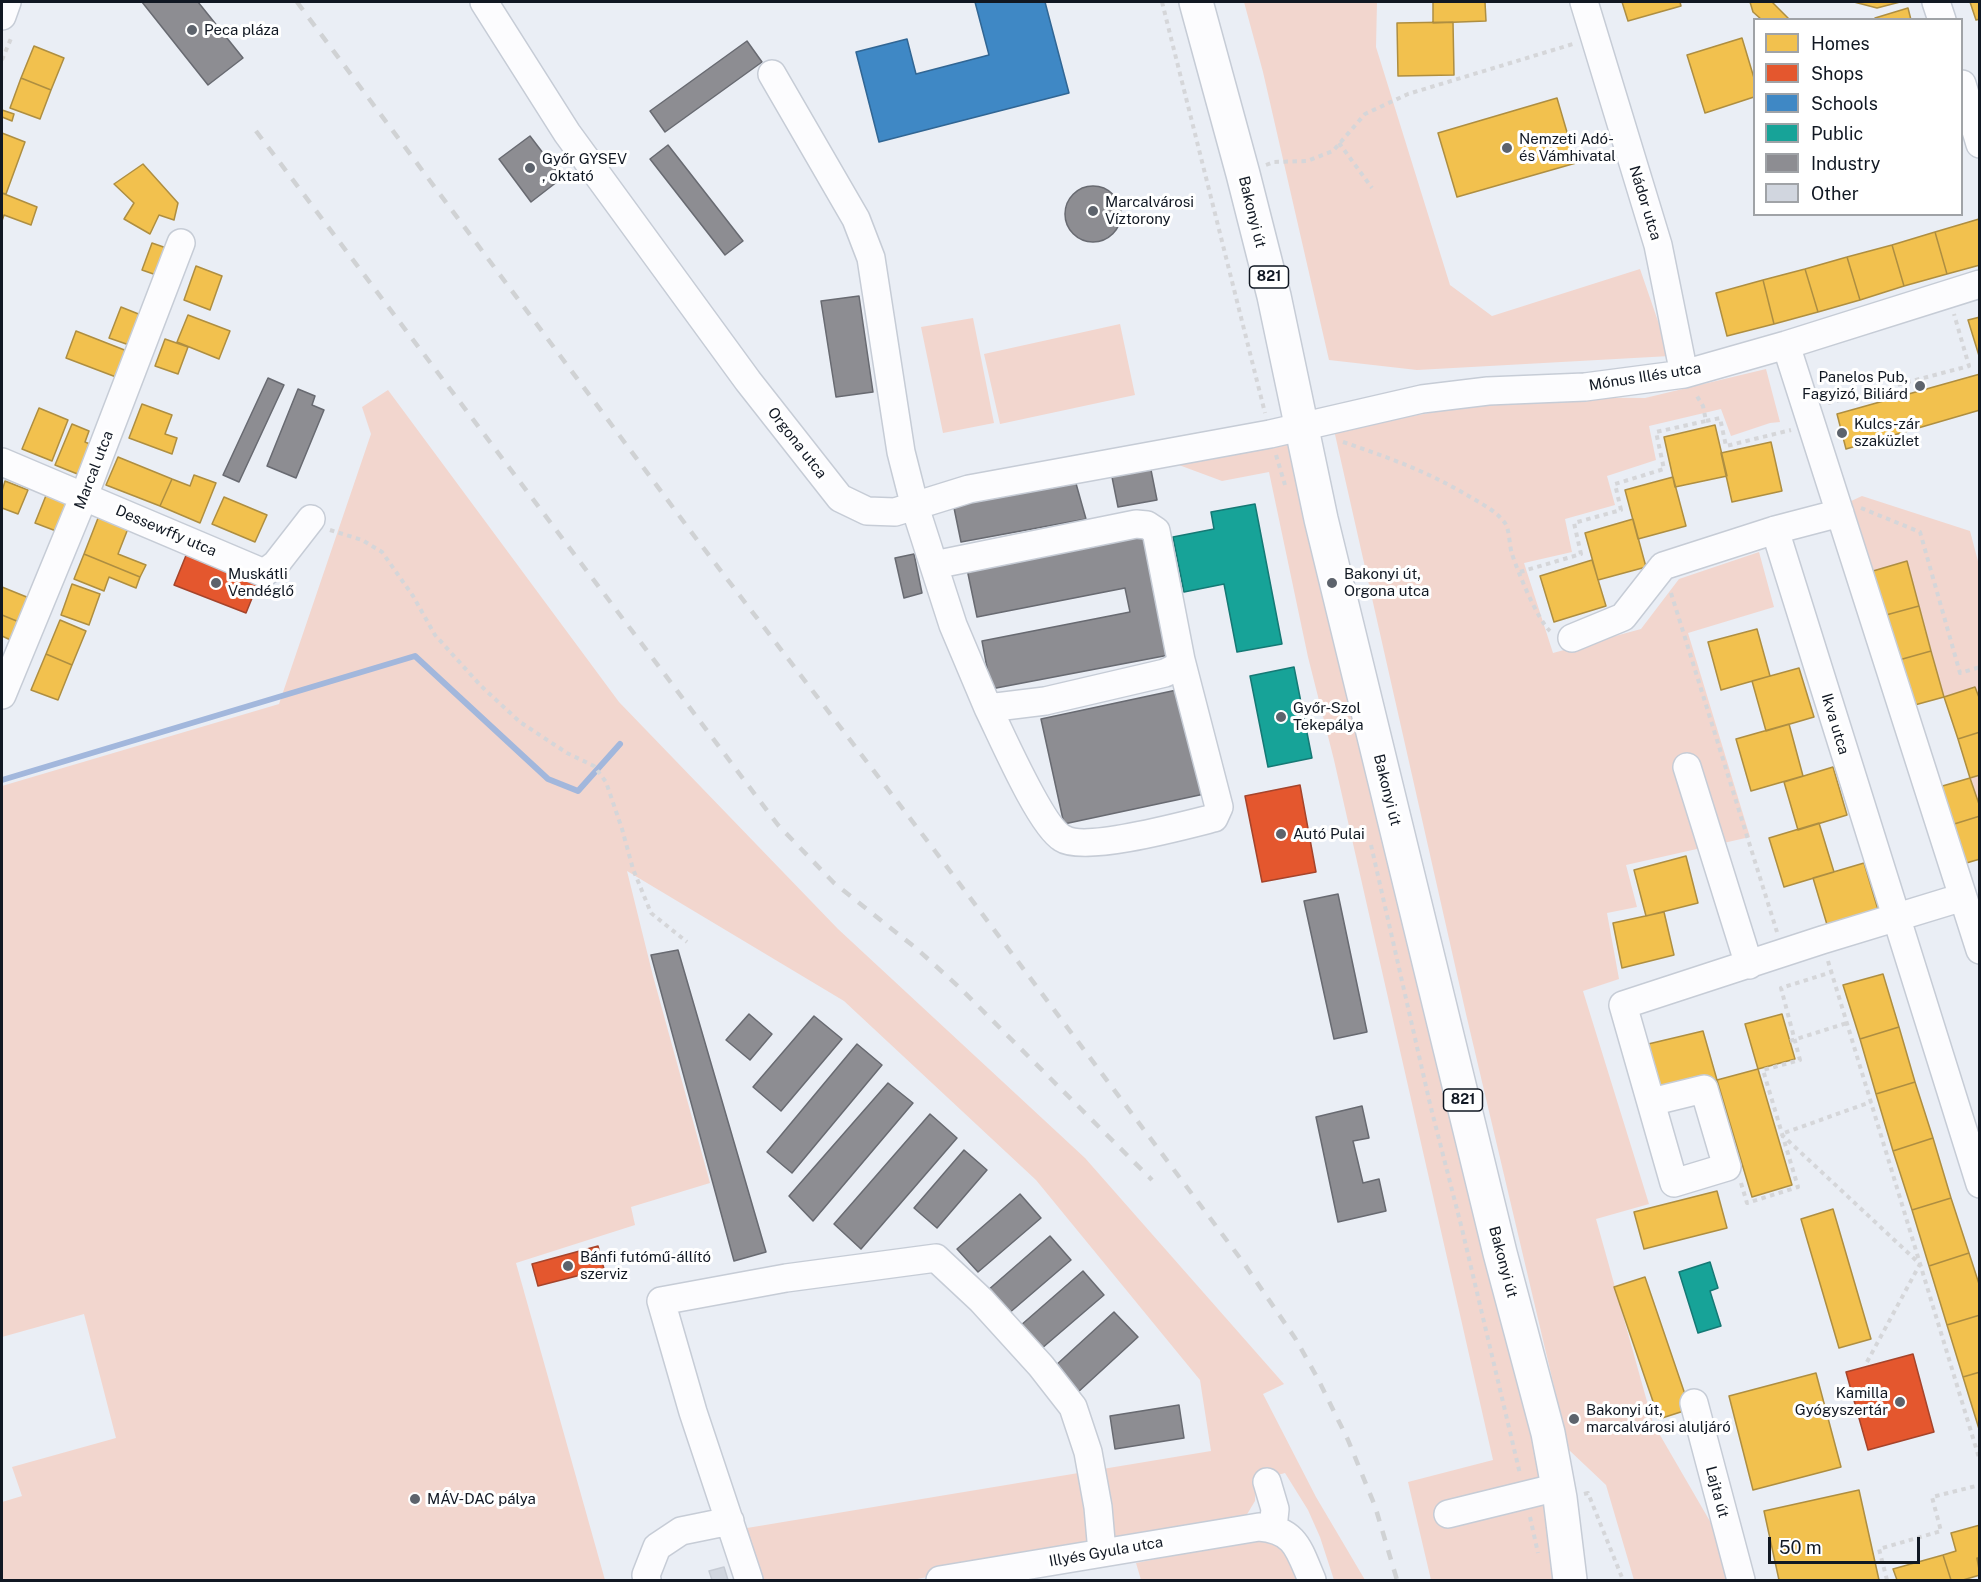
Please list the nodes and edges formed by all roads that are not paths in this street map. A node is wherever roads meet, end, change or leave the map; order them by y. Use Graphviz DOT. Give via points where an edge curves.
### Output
graph roads {
  1 [pos="7,2"];
  2 [pos="484,2"];
  3 [pos="1196,2"];
  4 [pos="1584,2"];
  5 [pos="1936,2"];
  6 [pos="2,15"];
  7 [pos="1941,18"];
  8 [pos="772,74"];
  9 [pos="1963,87"];
  10 [pos="1980,144"];
  11 [pos="181,243"];
  12 [pos="1980,284"];
  13 [pos="1786,345"];
  14 [pos="1684,374"];
  15 [pos="1286,430"];
  16 [pos="2,462"];
  17 [pos="84,496"];
  18 [pos="915,507"];
  19 [pos="1840,513"];
  20 [pos="311,519"];
  21 [pos="1775,530"];
  22 [pos="934,566"];
  23 [pos="1572,638"];
  24 [pos="1181,660"];
  25 [pos="2,695"];
  26 [pos="988,708"];
  27 [pos="1687,767"];
  28 [pos="1963,897"];
  29 [pos="1896,917"];
  30 [pos="1980,951"];
  31 [pos="1749,964"];
  32 [pos="1651,1102"];
  33 [pos="1980,1184"];
  34 [pos="1694,1402"];
  35 [pos="1267,1482"];
  36 [pos="1559,1492"];
  37 [pos="1448,1514"];
  38 [pos="730,1521"];
  39 [pos="1273,1528"];
  40 [pos="1102,1552"];
  41 [pos="647,1581"];
  42 [pos="749,1581"];
  43 [pos="940,1581"];
  44 [pos="1312,1581"];
  45 [pos="1570,1581"];
  46 [pos="1741,1581"];
  1 -- 6 [label="street"];
  2 -- 18 [label="street, Orgona utca" via="580,152 748,381 840,498 867,511 895,512"];
  3 -- 15 [label="main road, Bakonyi út / 821" via="1274,296"];
  4 -- 14 [label="street, Nádor utca" via="1658,245"];
  5 -- 7 [label="street"];
  8 -- 18 [label="street" via="856,219 871,258 901,452"];
  9 -- 10 [label="street"];
  11 -- 17 [label="street, Marcal utca"];
  12 -- 13 [label="street, Mónus Illés utca"];
  13 -- 14 [label="street, Mónus Illés utca"];
  13 -- 19 [label="street"];
  14 -- 15 [label="street, Mónus Illés utca" via="1585,387 1488,391 1422,399"];
  15 -- 18 [label="street, Orgona utca" via="969,489"];
  15 -- 36 [label="main road, Bakonyi út / 821" via="1321,519 1500,1253 1548,1433"];
  16 -- 17 [label="street, Dessewffy utca"];
  17 -- 20 [label="street, Dessewffy utca" via="264,573 276,564"];
  17 -- 25 [label="street, Marcal utca"];
  18 -- 22 [label="street"];
  19 -- 21 [label="street"];
  19 -- 28 [label="street"];
  21 -- 23 [label="street" via="1663,566 1623,617"];
  21 -- 29 [label="street, Ikva utca"];
  22 -- 24 [label="street" via="1136,524 1147,525 1156,531"];
  22 -- 26 [label="street" via="953,625"];
  24 -- 26 [label="street" via="1165,673 1045,701"];
  24 -- 26 [label="street" via="1219,807 1214,818 1113,840 1072,842 1061,838 1045,821"];
  27 -- 31 [label="street"];
  28 -- 29 [label="street"];
  28 -- 30 [label="street"];
  29 -- 31 [label="street"];
  29 -- 33 [label="street, Ikva utca"];
  31 -- 32 [label="street" via="1623,1005"];
  32 -- 32 [label="street" via="1674,1183 1727,1167 1704,1089"];
  34 -- 46 [label="street, Lajta út"];
  35 -- 39 [label="street" via="1275,1509"];
  36 -- 37 [label="street"];
  36 -- 45 [label="main road, Bakonyi út / 821"];
  38 -- 40 [label="street" via="661,1301 786,1278 936,1258 981,1300 1073,1407 1089,1452"];
  38 -- 41 [label="street" via="681,1531 657,1547"];
  38 -- 42 [label="street"];
  39 -- 40 [label="street, Illyés Gyula utca" via="1242,1529"];
  39 -- 44 [label="street" via="1287,1534 1297,1545"];
  40 -- 43 [label="street, Illyés Gyula utca"];
}
